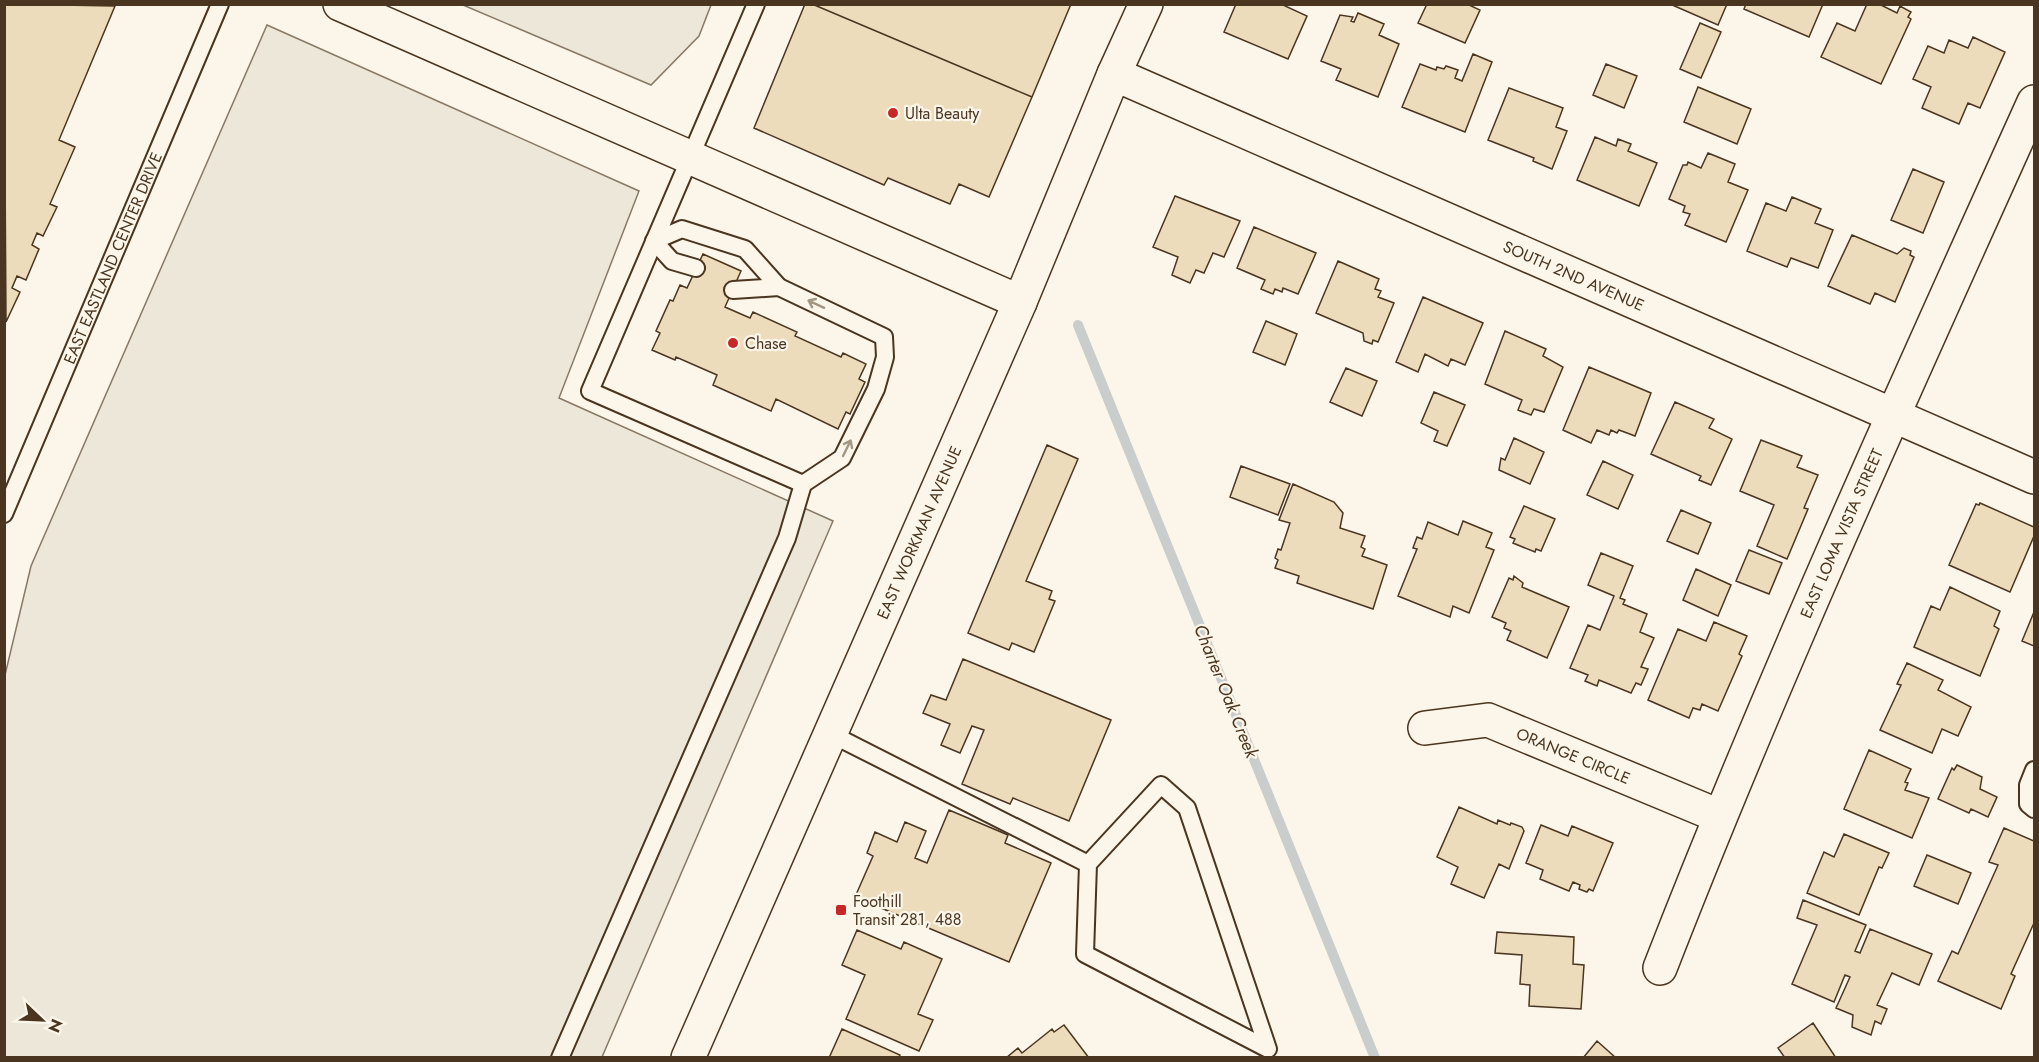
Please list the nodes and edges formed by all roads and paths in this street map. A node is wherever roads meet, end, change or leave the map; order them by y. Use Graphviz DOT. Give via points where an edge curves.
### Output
graph roads {
  1 [pos="220,4"];
  2 [pos="340,4"];
  3 [pos="756,4"];
  4 [pos="1146,4"];
  5 [pos="1114,74"];
  6 [pos="2034,102"];
  7 [pos="690,158"];
  8 [pos="654,241"];
  9 [pos="696,268"];
  10 [pos="779,287"];
  11 [pos="733,290"];
  12 [pos="1020,302"];
  13 [pos="1892,416"];
  14 [pos="2034,477"];
  15 [pos="803,484"];
  16 [pos="4,514"];
  17 [pos="1425,728"];
  18 [pos="831,734"];
  19 [pos="2034,770"];
  20 [pos="2034,809"];
  21 [pos="1719,816"];
  22 [pos="1088,864"];
  23 [pos="1660,968"];
  24 [pos="560,1058"];
  25 [pos="688,1058"];
  1 -- 16 [label="lane, EAST EASTLAND CENTER DRIVE"];
  2 -- 7 [label="street"];
  3 -- 7 [label="lane"];
  4 -- 5 [label="street, EAST WORKMAN AVENUE"];
  5 -- 12 [label="street, EAST WORKMAN AVENUE"];
  5 -- 13 [label="street, SOUTH 2ND AVENUE"];
  6 -- 13 [label="street, EAST LOMA VISTA STREET"];
  7 -- 8 [label="lane"];
  7 -- 12 [label="street"];
  8 -- 9 [label="lane" via="672,261"];
  8 -- 10 [label="lane" via="682,229 745,249"];
  8 -- 15 [label="lane" via="590,391"];
  10 -- 11 [label="lane"];
  15 -- 10 [label="lane, one-way" via="843,458 876,389 885,357 884,337"];
  12 -- 18 [label="street, EAST WORKMAN AVENUE"];
  13 -- 14 [label="street, SOUTH 2ND AVENUE"];
  13 -- 21 [label="street, EAST LOMA VISTA STREET"];
  15 -- 24 [label="lane" via="786,538"];
  17 -- 21 [label="street, ORANGE CIRCLE" via="1488,720"];
  18 -- 22 [label="lane"];
  18 -- 25 [label="street, EAST WORKMAN AVENUE"];
  19 -- 20 [label="lane" via="2028,785 2028,804"];
  21 -- 23 [label="street, EAST LOMA VISTA STREET"];
  22 -- 22 [label="lane" via="1085,954 1269,1049 1187,808 1161,785"];
}
